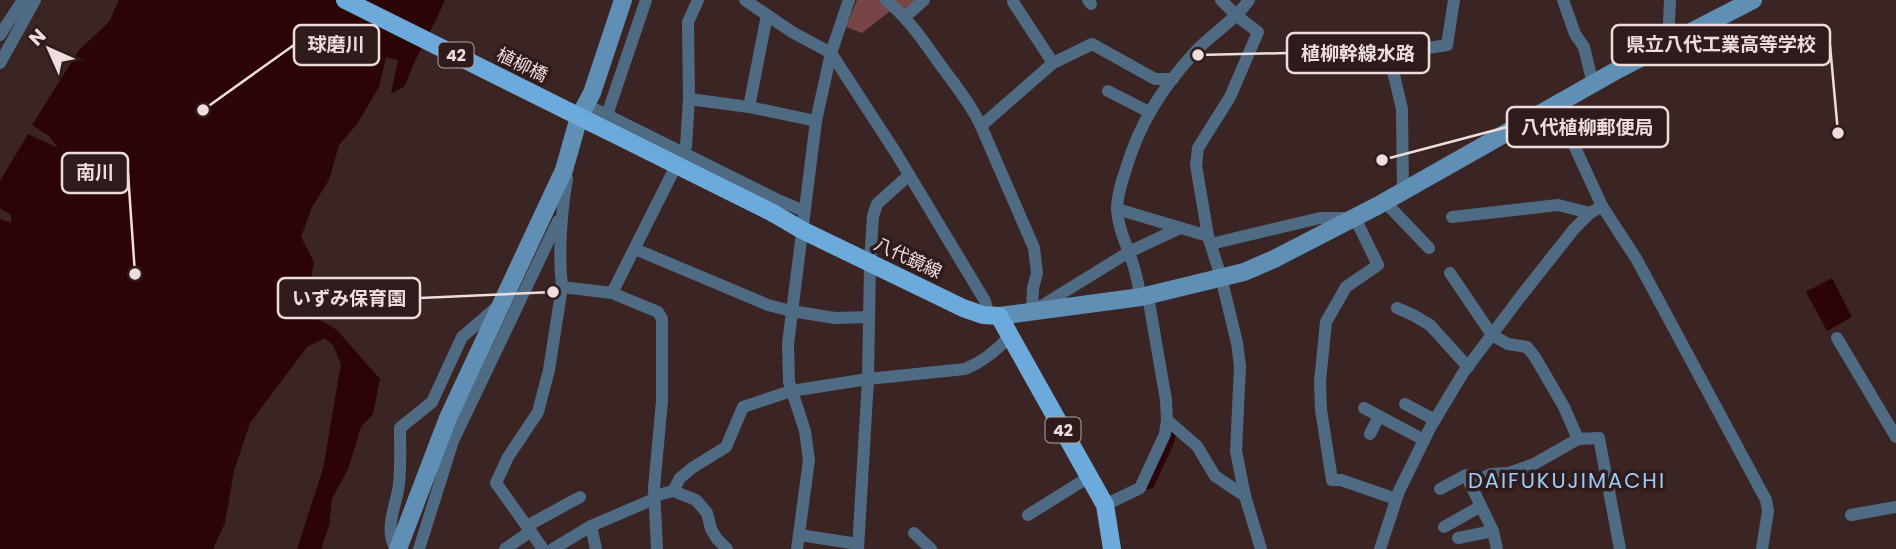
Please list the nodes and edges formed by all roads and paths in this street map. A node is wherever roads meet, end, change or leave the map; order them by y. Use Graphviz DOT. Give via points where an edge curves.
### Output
graph roads {
  1 [pos="23,0"];
  2 [pos="35,0"];
  3 [pos="345,0"];
  4 [pos="623,0"];
  5 [pos="646,0"];
  6 [pos="698,0"];
  7 [pos="745,0"];
  8 [pos="849,0"];
  9 [pos="886,0"];
  10 [pos="924,0"];
  11 [pos="1222,0"];
  12 [pos="1249,0"];
  13 [pos="1454,0"];
  14 [pos="1563,0"];
  15 [pos="1670,0"];
  16 [pos="1754,0"];
  17 [pos="1013,2"];
  18 [pos="767,15"];
  19 [pos="1237,16"];
  20 [pos="905,17"];
  21 [pos="0,35"];
  22 [pos="1668,43"];
  23 [pos="831,53"];
  24 [pos="0,63"];
  25 [pos="1053,63"];
  26 [pos="1173,79"];
  27 [pos="1593,84"];
  28 [pos="1108,91"];
  29 [pos="689,99"];
  30 [pos="1555,106"];
  31 [pos="749,107"];
  32 [pos="1149,112"];
  33 [pos="586,114"];
  34 [pos="817,121"];
  35 [pos="981,126"];
  36 [pos="683,153"];
  37 [pos="564,170"];
  38 [pos="909,175"];
  39 [pos="1403,192"];
  40 [pos="1385,202"];
  41 [pos="1117,209"];
  42 [pos="1596,210"];
  43 [pos="804,211"];
  44 [pos="561,214"];
  45 [pos="1452,217"];
  46 [pos="1355,218"];
  47 [pos="1180,228"];
  48 [pos="802,230"];
  49 [pos="1209,240"];
  50 [pos="1429,248"];
  51 [pos="635,249"];
  52 [pos="1129,252"];
  53 [pos="870,263"];
  54 [pos="1450,273"];
  55 [pos="1221,277"];
  56 [pos="562,287"];
  57 [pos="612,293"];
  58 [pos="1145,296"];
  59 [pos="502,302"];
  60 [pos="1397,308"];
  61 [pos="791,311"];
  62 [pos="1032,312"];
  63 [pos="991,315"];
  64 [pos="869,317"];
  65 [pos="1492,335"];
  66 [pos="1010,336"];
  67 [pos="1837,338"];
  68 [pos="1468,367"];
  69 [pos="867,379"];
  70 [pos="791,391"];
  71 [pos="1405,404"];
  72 [pos="1364,408"];
  73 [pos="1379,416"];
  74 [pos="1167,420"];
  75 [pos="1435,420"];
  76 [pos="1370,434"];
  77 [pos="1896,437"];
  78 [pos="1578,439"];
  79 [pos="1424,440"];
  80 [pos="1089,477"];
  81 [pos="1470,484"];
  82 [pos="1440,489"];
  83 [pos="673,491"];
  84 [pos="1244,496"];
  85 [pos="580,497"];
  86 [pos="654,497"];
  87 [pos="1396,499"];
  88 [pos="1105,505"];
  89 [pos="1481,506"];
  90 [pos="1896,507"];
  91 [pos="1028,515"];
  92 [pos="1851,515"];
  93 [pos="406,526"];
  94 [pos="591,526"];
  95 [pos="1444,527"];
  96 [pos="529,529"];
  97 [pos="1493,531"];
  98 [pos="914,533"];
  99 [pos="799,535"];
  100 [pos="1458,538"];
  101 [pos="858,547"];
  102 [pos="397,549"];
  103 [pos="407,549"];
  104 [pos="419,549"];
  105 [pos="505,549"];
  106 [pos="543,549"];
  107 [pos="553,549"];
  108 [pos="596,549"];
  109 [pos="657,549"];
  110 [pos="727,549"];
  111 [pos="797,549"];
  112 [pos="931,549"];
  113 [pos="1112,549"];
  114 [pos="1261,549"];
  115 [pos="1380,549"];
  116 [pos="1497,549"];
  117 [pos="1620,549"];
  118 [pos="1762,549"];
  1 -- 21 [label="street"];
  2 -- 24 [label="street"];
  3 -- 33 [label="main road, 植柳橋 / 42"];
  4 -- 33 [label="street"];
  5 -- 33 [label="street"];
  6 -- 29 [label="street" via="688,22"];
  7 -- 18 [label="street"];
  8 -- 23 [label="street"];
  9 -- 20 [label="street"];
  10 -- 20 [label="street"];
  11 -- 19 [label="street"];
  12 -- 19 [label="street"];
  13 -- 39 [label="street" via="1447,45 1389,54 1402,109"];
  14 -- 27 [label="street" via="1574,34 1584,47"];
  15 -- 22 [label="street"];
  16 -- 22 [label="street"];
  17 -- 25 [label="street"];
  18 -- 23 [label="street"];
  18 -- 31 [label="street"];
  19 -- 26 [label="street" via="1207,40"];
  19 -- 49 [label="street" via="1258,32 1230,97 1198,148 1196,165"];
  20 -- 35 [label="street"];
  22 -- 27 [label="street"];
  23 -- 34 [label="street"];
  23 -- 38 [label="street"];
  25 -- 26 [label="street" via="1092,44 1155,79"];
  25 -- 35 [label="street"];
  26 -- 32 [label="street"];
  27 -- 30 [label="street"];
  28 -- 32 [label="street"];
  29 -- 31 [label="street"];
  29 -- 36 [label="street"];
  30 -- 39 [label="street"];
  30 -- 42 [label="street"];
  31 -- 34 [label="street"];
  32 -- 41 [label="street" via="1129,157"];
  33 -- 36 [label="street"];
  33 -- 37 [label="street"];
  33 -- 48 [label="main road, 八代鏡線 / 42, bridge"];
  34 -- 43 [label="street"];
  35 -- 62 [label="street" via="1034,248 1037,273"];
  36 -- 43 [label="street"];
  36 -- 51 [label="street"];
  37 -- 44 [label="street" via="567,178"];
  37 -- 59 [label="street"];
  38 -- 53 [label="street" via="874,209"];
  38 -- 63 [label="street"];
  39 -- 40 [label="street"];
  40 -- 46 [label="street"];
  40 -- 50 [label="street"];
  41 -- 47 [label="street"];
  41 -- 52 [label="street"];
  42 -- 45 [label="street" via="1558,205"];
  42 -- 65 [label="street" via="1552,256"];
  42 -- 118 [label="street" via="1637,260 1766,500"];
  43 -- 48 [label="street"];
  44 -- 56 [label="street"];
  44 -- 104 [label="street" via="453,441"];
  46 -- 49 [label="street" via="1320,218"];
  46 -- 55 [label="street" via="1274,259"];
  46 -- 87 [label="street" via="1378,265 1346,286 1325,322 1320,381 1326,445 1332,481"];
  47 -- 49 [label="street"];
  47 -- 52 [label="street"];
  48 -- 53 [label="main road, 八代鏡線 / 42"];
  48 -- 61 [label="street"];
  49 -- 55 [label="street"];
  51 -- 57 [label="street"];
  51 -- 61 [label="street"];
  52 -- 58 [label="street"];
  52 -- 62 [label="street"];
  53 -- 63 [label="main road, 八代鏡線 / 42" via="962,308"];
  53 -- 64 [label="street"];
  54 -- 65 [label="street"];
  55 -- 58 [label="street"];
  55 -- 84 [label="street" via="1240,366 1236,451"];
  56 -- 57 [label="street"];
  56 -- 96 [label="street" via="538,412 496,483"];
  57 -- 86 [label="street" via="658,312 662,319 662,401"];
  58 -- 62 [label="street"];
  58 -- 74 [label="street"];
  59 -- 93 [label="street" via="448,418"];
  59 -- 102 [label="street" via="463,337 432,402 400,428 399,485 392,511 392,543"];
  60 -- 68 [label="street" via="1430,325"];
  61 -- 64 [label="street" via="835,318"];
  61 -- 70 [label="street"];
  62 -- 63 [label="street"];
  63 -- 66 [label="main road, 42"];
  64 -- 69 [label="street"];
  65 -- 68 [label="street"];
  65 -- 78 [label="street" via="1527,347"];
  66 -- 69 [label="street" via="965,369"];
  66 -- 80 [label="main road, 42"];
  67 -- 77 [label="street"];
  68 -- 75 [label="street"];
  69 -- 70 [label="street"];
  69 -- 101 [label="street"];
  70 -- 83 [label="street" via="743,407 726,447 692,468"];
  70 -- 99 [label="street" via="805,430 809,460"];
  71 -- 75 [label="street"];
  72 -- 73 [label="street"];
  73 -- 76 [label="street"];
  73 -- 79 [label="street"];
  74 -- 84 [label="street" via="1197,446 1215,476"];
  74 -- 88 [label="street" via="1140,488"];
  75 -- 79 [label="street"];
  78 -- 81 [label="street" via="1534,464"];
  78 -- 117 [label="street" via="1599,438"];
  79 -- 87 [label="street"];
  80 -- 88 [label="main road, 42"];
  80 -- 91 [label="street"];
  81 -- 82 [label="street" via="1466,475"];
  81 -- 89 [label="street"];
  83 -- 86 [label="street"];
  83 -- 110 [label="street" via="704,507 711,529"];
  84 -- 114 [label="street"];
  85 -- 96 [label="street"];
  86 -- 94 [label="street"];
  86 -- 109 [label="street"];
  87 -- 115 [label="street"];
  88 -- 113 [label="main road, 42"];
  89 -- 95 [label="street"];
  89 -- 97 [label="street"];
  90 -- 92 [label="street"];
  93 -- 102 [label="street"];
  93 -- 103 [label="street"];
  94 -- 107 [label="street"];
  94 -- 108 [label="street"];
  96 -- 105 [label="street"];
  96 -- 106 [label="street"];
  97 -- 100 [label="street"];
  97 -- 116 [label="street"];
  98 -- 112 [label="street"];
  99 -- 101 [label="street"];
  99 -- 111 [label="street"];
}
